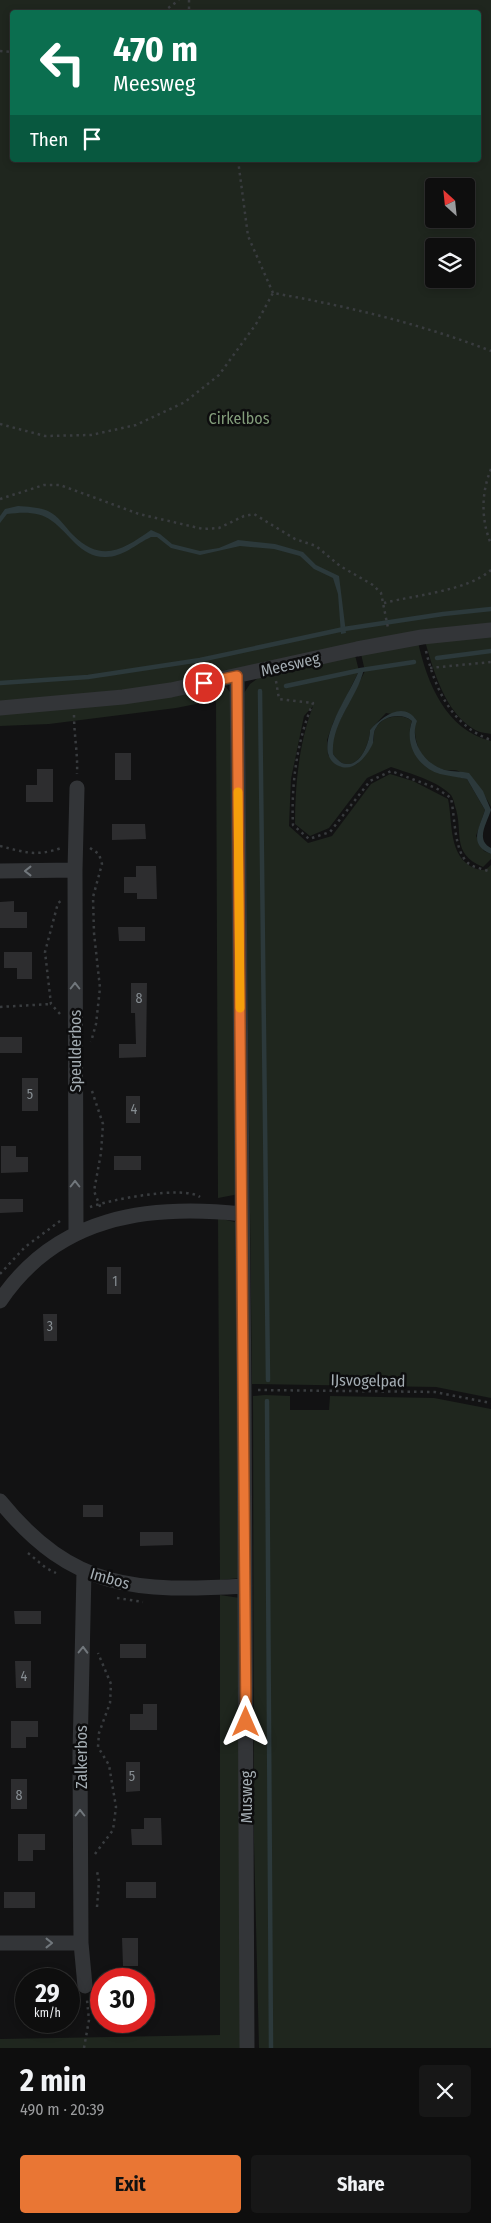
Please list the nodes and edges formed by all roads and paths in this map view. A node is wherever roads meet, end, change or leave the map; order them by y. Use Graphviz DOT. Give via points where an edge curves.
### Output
graph roads {
  1 [pos="179,0"];
  2 [pos="166,10"];
  3 [pos="238,162"];
  4 [pos="273,293"];
  5 [pos="491,351"];
  6 [pos="0,424"];
  7 [pos="491,468"];
  8 [pos="0,499"];
  9 [pos="491,544"];
  10 [pos="491,570"];
  11 [pos="384,603"];
  12 [pos="388,629"];
  13 [pos="491,630"];
  14 [pos="491,662"];
  15 [pos="274,667"];
  16 [pos="237,676"];
  17 [pos="74,702"];
  18 [pos="0,708"];
  19 [pos="491,740"];
  20 [pos="77,788"];
  21 [pos="75,870"];
  22 [pos="0,871"];
  23 [pos="491,872"];
  24 [pos="51,1004"];
  25 [pos="0,1006"];
  26 [pos="242,1214"];
  27 [pos="76,1232"];
  28 [pos="0,1301"];
  29 [pos="244,1390"];
  30 [pos="491,1402"];
  31 [pos="0,1501"];
  32 [pos="84,1571"];
  33 [pos="245,1586"];
  34 [pos="94,1646"];
  35 [pos="94,1857"];
  36 [pos="96,1865"];
  37 [pos="95,1912"];
  38 [pos="0,1943"];
  39 [pos="81,1943"];
  40 [pos="85,1986"];
  41 [pos="84,2048"];
  42 [pos="247,2048"];
  1 -- 2 [label="path"];
  3 -- 4 [label="path" via="248,236"];
  4 -- 5 [label="path" via="339,304"];
  4 -- 6 [label="path" via="256,324 219,374 177,406 136,425 91,435 45,436"];
  7 -- 9 [label="path" via="484,495 484,519"];
  8 -- 11 [label="path" via="44,485 60,484 139,514 203,529 219,528 254,514 296,539 316,546 340,566 373,585 381,593"];
  10 -- 11 [label="path" via="460,585"];
  11 -- 12 [label="path"];
  13 -- 15 [label="street, Meesweg" via="422,637"];
  14 -- 19 [label="path" via="430,668 452,712 474,734"];
  15 -- 16 [label="street, Meesweg"];
  15 -- 23 [label="path" via="279,699 313,703 306,718 294,778 293,825 309,839 330,832 370,781 391,771 436,788 450,798 455,838 463,857 469,864"];
  16 -- 17 [label="street, Meesweg" via="171,690"];
  16 -- 26 [label="street, Musweg"];
  17 -- 18 [label="street, Meesweg"];
  17 -- 20 [label="path"];
  20 -- 21 [label="street, Speulderbos"];
  21 -- 22 [label="street, one-way"];
  27 -- 21 [label="street, Speulderbos, one-way"];
  24 -- 25 [label="path"];
  26 -- 27 [label="street" via="204,1210 150,1212"];
  26 -- 29 [label="street, Musweg"];
  27 -- 28 [label="street" via="21,1273"];
  29 -- 30 [label="path, IJsvogelpad" via="435,1392"];
  29 -- 33 [label="street, Musweg"];
  31 -- 32 [label="street, Imbos" via="44,1547"];
  32 -- 33 [label="street, Imbos" via="145,1588"];
  39 -- 32 [label="street, Zalkerbos, one-way" via="80,1754"];
  33 -- 42 [label="street, Musweg"];
  34 -- 35 [label="path" via="111,1684 110,1703 99,1733 98,1747 109,1765 116,1807 113,1830"];
  36 -- 37 [label="path" via="99,1882"];
  38 -- 39 [label="street, one-way"];
  39 -- 40 [label="street, Zalkerbos"];
  40 -- 41 [label="path" via="89,2020"];
}
